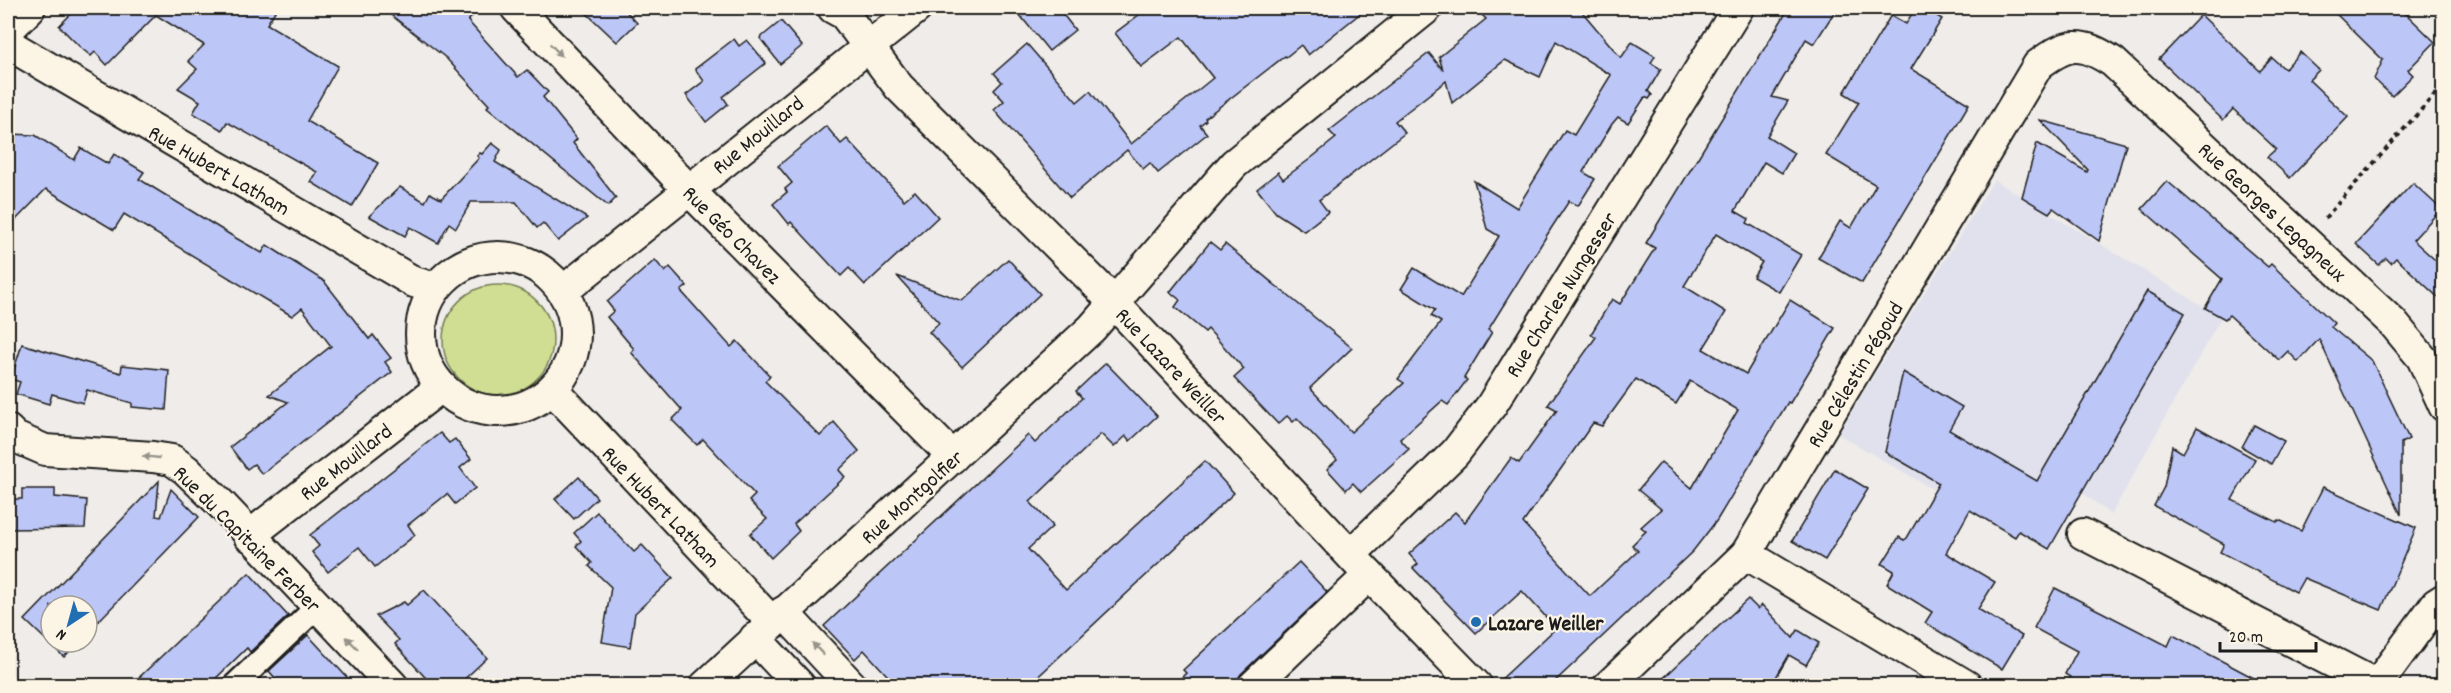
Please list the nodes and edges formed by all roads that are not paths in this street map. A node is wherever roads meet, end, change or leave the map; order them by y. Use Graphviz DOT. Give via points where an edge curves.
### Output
graph roads {
  1 [pos="30,8"];
  2 [pos="516,8"];
  3 [pos="833,8"];
  4 [pos="917,8"];
  5 [pos="1427,8"];
  6 [pos="1738,8"];
  7 [pos="8,30"];
  8 [pos="8,44"];
  9 [pos="2074,45"];
  10 [pos="868,46"];
  11 [pos="688,189"];
  12 [pos="435,288"];
  13 [pos="563,291"];
  14 [pos="1113,303"];
  15 [pos="441,387"];
  16 [pos="552,390"];
  17 [pos="2444,406"];
  18 [pos="8,430"];
  19 [pos="953,457"];
  20 [pos="2083,534"];
  21 [pos="249,536"];
  22 [pos="1746,554"];
  23 [pos="1360,565"];
  24 [pos="2441,593"];
  25 [pos="317,607"];
  26 [pos="770,624"];
  27 [pos="244,682"];
  28 [pos="2377,685"];
  29 [pos="393,686"];
  30 [pos="705,686"];
  31 [pos="800,686"];
  32 [pos="852,686"];
  33 [pos="1253,686"];
  34 [pos="1477,686"];
  35 [pos="1608,686"];
  36 [pos="1967,686"];
  1 -- 7 [label="street"];
  2 -- 11 [label="street, Rue Géo Chavez, one-way"];
  3 -- 10 [label="street, Rue Lazare Weiller" via="844,14"];
  4 -- 10 [label="street, Rue Mouillard"];
  5 -- 14 [label="street, Rue Montgolfier" via="1234,164"];
  6 -- 23 [label="street, Rue Charles Nungesser" via="1491,406"];
  8 -- 12 [label="street, Rue Hubert Latham" via="414,282"];
  9 -- 17 [label="street, Rue Georges Legagneux" via="2094,50 2113,62 2393,323 2422,358"];
  9 -- 22 [label="street, Rue Célestin Pégoud" via="2056,51 2038,64"];
  10 -- 11 [label="street, Rue Mouillard"];
  10 -- 14 [label="street, Rue Lazare Weiller" via="899,87"];
  11 -- 13 [label="street, Rue Mouillard"];
  11 -- 19 [label="street, Rue Géo Chavez"];
  12 -- 13 [label="street" via="453,271 476,260 500,257 524,261 546,273"];
  12 -- 15 [label="street" via="424,312 421,339 427,364"];
  13 -- 16 [label="street" via="571,307 575,343 572,360"];
  14 -- 19 [label="street, Rue Montgolfier" via="1092,328"];
  14 -- 23 [label="street, Rue Lazare Weiller"];
  15 -- 16 [label="street" via="476,409 496,412 517,410"];
  15 -- 21 [label="street, Rue Mouillard"];
  16 -- 26 [label="street, Rue Hubert Latham"];
  21 -- 18 [label="street, Rue du Capitaine Ferber, one-way" via="172,460 45,450"];
  19 -- 26 [label="street, Rue Montgolfier"];
  20 -- 28 [label="street"];
  21 -- 25 [label="street, Rue du Capitaine Ferber"];
  22 -- 35 [label="street, Rue Célestin Pégoud"];
  22 -- 36 [label="street"];
  23 -- 33 [label="street, Rue Charles Nungesser"];
  23 -- 34 [label="street, Rue Lazare Weiller"];
  24 -- 28 [label="street"];
  25 -- 27 [label="street"];
  29 -- 25 [label="street, Rue du Capitaine Ferber, one-way"];
  26 -- 30 [label="street, Rue Montgolfier"];
  26 -- 31 [label="street, Rue Hubert Latham"];
  32 -- 26 [label="street, Rue Hubert Latham, one-way"];
}
